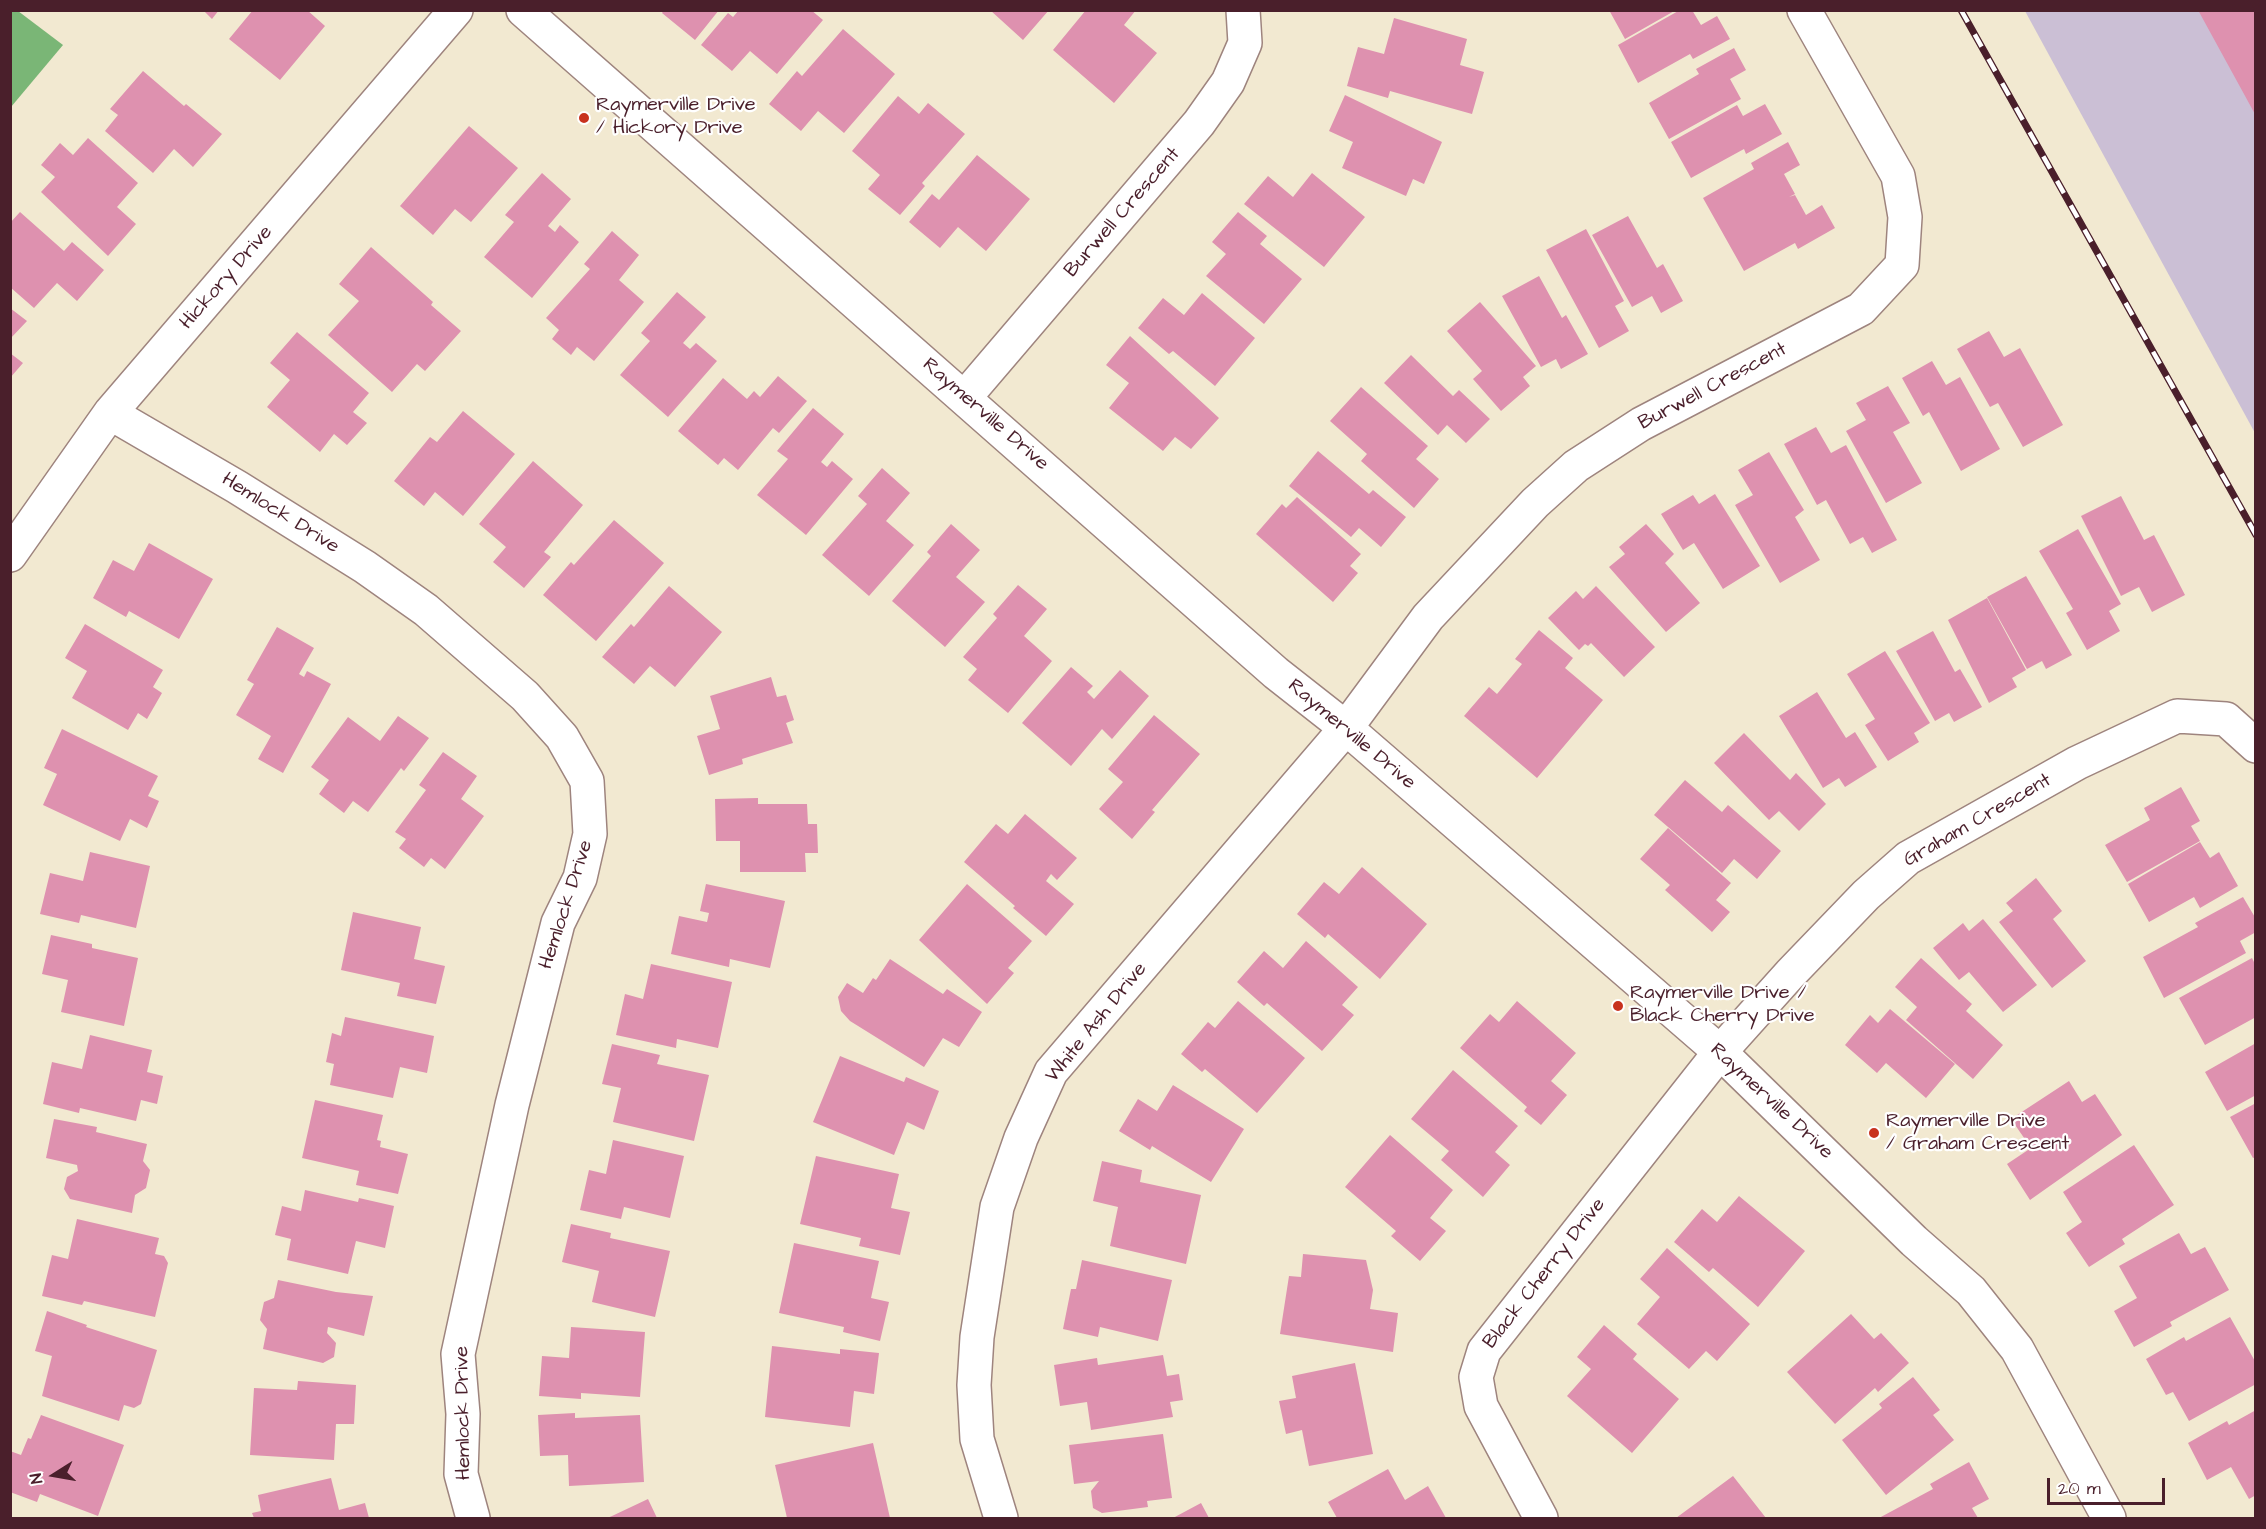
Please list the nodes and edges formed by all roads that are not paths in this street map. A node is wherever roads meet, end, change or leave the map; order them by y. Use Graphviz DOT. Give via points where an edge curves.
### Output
graph roads {
  1 [pos="456,10"];
  2 [pos="523,10"];
  3 [pos="1244,10"];
  4 [pos="1804,10"];
  5 [pos="965,397"];
  6 [pos="110,413"];
  7 [pos="10,555"];
  8 [pos="1346,728"];
  9 [pos="2256,746"];
  10 [pos="1720,1052"];
  11 [pos="473,1518"];
  12 [pos="1001,1518"];
  13 [pos="1541,1518"];
  14 [pos="2109,1518"];
  1 -- 6 [label="street, Hickory Drive"];
  2 -- 5 [label="street, Raymerville Drive"];
  3 -- 5 [label="street, Burwell Crescent" via="1245,43 1228,82 1199,123"];
  4 -- 8 [label="street, Burwell Crescent" via="1898,176 1905,217 1902,265 1861,309 1641,424 1576,466 1499,539 1428,617"];
  5 -- 8 [label="street, Raymerville Drive" via="1276,673"];
  6 -- 7 [label="street, Hickory Drive"];
  6 -- 11 [label="street, Hemlock Drive" via="365,567 426,610 525,696 562,737 588,781 590,834 580,878 558,923 549,957 458,1354 463,1414 461,1474"];
  8 -- 10 [label="street, Raymerville Drive"];
  8 -- 12 [label="street, White Ash Drive" via="1051,1072 1021,1138 997,1208 977,1337 974,1385 977,1439"];
  9 -- 10 [label="street, Graham Crescent" via="2226,719 2177,716 2077,763 1908,858 1830,931"];
  10 -- 13 [label="street, Black Cherry Drive" via="1484,1351 1476,1377 1481,1406"];
  10 -- 14 [label="street, Raymerville Drive" via="1914,1241 1971,1291 2017,1349"];
}
